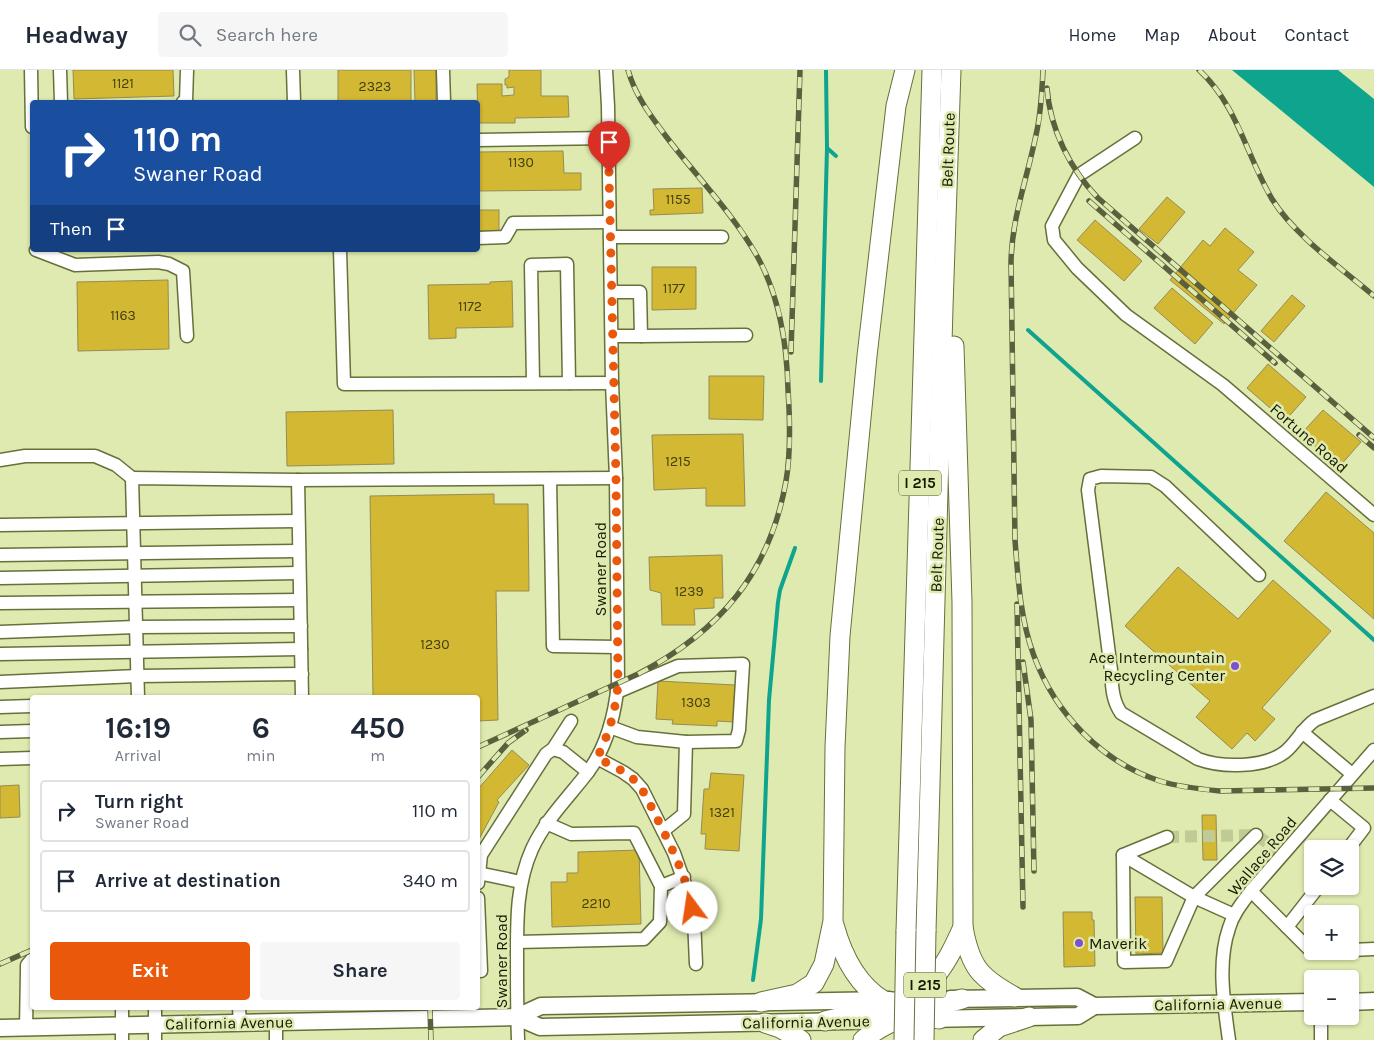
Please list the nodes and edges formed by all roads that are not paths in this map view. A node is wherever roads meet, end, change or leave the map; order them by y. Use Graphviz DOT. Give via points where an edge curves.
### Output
graph roads {
  1 [pos="31,70"];
  2 [pos="60,70"];
  3 [pos="187,70"];
  4 [pos="293,70"];
  5 [pos="443,70"];
  6 [pos="606,70"];
  7 [pos="905,70"];
  8 [pos="932,70"];
  9 [pos="951,70"];
  10 [pos="32,100"];
  11 [pos="61,100"];
  12 [pos="186,100"];
  13 [pos="294,100"];
  14 [pos="444,100"];
  15 [pos="609,138"];
  16 [pos="1135,138"];
  17 [pos="480,140"];
  18 [pos="609,222"];
  19 [pos="610,237"];
  20 [pos="722,237"];
  21 [pos="480,238"];
  22 [pos="41,252"];
  23 [pos="340,252"];
  24 [pos="945,257"];
  25 [pos="611,292"];
  26 [pos="746,335"];
  27 [pos="187,336"];
  28 [pos="612,336"];
  29 [pos="641,336"];
  30 [pos="533,382"];
  31 [pos="569,383"];
  32 [pos="612,383"];
  33 [pos="0,460"];
  34 [pos="132,478"];
  35 [pos="616,478"];
  36 [pos="550,479"];
  37 [pos="298,480"];
  38 [pos="1374,515"];
  39 [pos="298,521"];
  40 [pos="133,524"];
  41 [pos="0,526"];
  42 [pos="299,551"];
  43 [pos="134,553"];
  44 [pos="0,555"];
  45 [pos="300,573"];
  46 [pos="134,575"];
  47 [pos="1259,575"];
  48 [pos="0,578"];
  49 [pos="300,600"];
  50 [pos="135,602"];
  51 [pos="0,603"];
  52 [pos="300,626"];
  53 [pos="136,627"];
  54 [pos="0,632"];
  55 [pos="617,647"];
  56 [pos="301,649"];
  57 [pos="137,652"];
  58 [pos="0,654"];
  59 [pos="302,674"];
  60 [pos="138,676"];
  61 [pos="0,682"];
  62 [pos="617,692"];
  63 [pos="138,695"];
  64 [pos="302,695"];
  65 [pos="1374,696"];
  66 [pos="30,706"];
  67 [pos="0,707"];
  68 [pos="571,720"];
  69 [pos="610,727"];
  70 [pos="30,731"];
  71 [pos="0,732"];
  72 [pos="1302,732"];
  73 [pos="686,742"];
  74 [pos="553,749"];
  75 [pos="1374,750"];
  76 [pos="30,758"];
  77 [pos="597,758"];
  78 [pos="0,759"];
  79 [pos="588,772"];
  80 [pos="1352,774"];
  81 [pos="1330,800"];
  82 [pos="546,823"];
  83 [pos="1369,828"];
  84 [pos="663,831"];
  85 [pos="1256,836"];
  86 [pos="1167,837"];
  87 [pos="1357,840"];
  88 [pos="1123,855"];
  89 [pos="480,863"];
  90 [pos="684,877"];
  91 [pos="480,878"];
  92 [pos="521,882"];
  93 [pos="662,886"];
  94 [pos="1251,892"];
  95 [pos="1311,895"];
  96 [pos="1194,897"];
  97 [pos="1234,915"];
  98 [pos="833,922"];
  99 [pos="963,926"];
  100 [pos="1287,926"];
  101 [pos="517,942"];
  102 [pos="1304,944"];
  103 [pos="480,947"];
  104 [pos="1374,949"];
  105 [pos="1359,950"];
  106 [pos="30,962"];
  107 [pos="696,964"];
  108 [pos="481,971"];
  109 [pos="1015,998"];
  110 [pos="962,999"];
  111 [pos="855,1001"];
  112 [pos="1374,1001"];
  113 [pos="761,1002"];
  114 [pos="1304,1002"];
  115 [pos="1359,1002"];
  116 [pos="1224,1004"];
  117 [pos="1094,1006"];
  118 [pos="888,1007"];
  119 [pos="122,1010"];
  120 [pos="155,1010"];
  121 [pos="409,1013"];
  122 [pos="914,1013"];
  123 [pos="240,1015"];
  124 [pos="517,1017"];
  125 [pos="1030,1017"];
  126 [pos="939,1019"];
  127 [pos="825,1021"];
  128 [pos="276,1022"];
  129 [pos="765,1023"];
  130 [pos="1321,1025"];
  131 [pos="26,1028"];
  132 [pos="2,1032"];
  133 [pos="155,1032"];
  134 [pos="122,1033"];
  135 [pos="276,1040"];
  136 [pos="518,1040"];
  137 [pos="802,1040"];
  138 [pos="863,1040"];
  139 [pos="904,1040"];
  140 [pos="922,1040"];
  141 [pos="983,1040"];
  142 [pos="1229,1040"];
  143 [pos="1322,1040"];
  1 -- 10 [label="street"];
  2 -- 11 [label="street"];
  3 -- 12 [label="street"];
  4 -- 13 [label="street"];
  5 -- 14 [label="street"];
  6 -- 15 [label="street, Swaner Road"];
  7 -- 98 [label="highway" via="896,106 867,356 840,636 834,747"];
  8 -- 139 [label="highway, Belt Route / I 215, bridge"];
  9 -- 24 [label="highway, Belt Route / I 215"];
  15 -- 17 [label="street"];
  15 -- 18 [label="street, Swaner Road"];
  16 -- 38 [label="street, Fortune Road" via="1079,175 1052,226 1054,240 1077,268 1126,315 1223,384"];
  18 -- 19 [label="street, Swaner Road"];
  18 -- 21 [label="street" via="513,223 505,237"];
  19 -- 20 [label="street"];
  19 -- 25 [label="street, Swaner Road"];
  22 -- 27 [label="street" via="76,265 158,262 183,271"];
  23 -- 30 [label="street" via="344,384"];
  24 -- 99 [label="highway" via="954,339 959,485"];
  24 -- 140 [label="highway, Belt Route / I 215, bridge"];
  25 -- 28 [label="street, Swaner Road"];
  25 -- 29 [label="street" via="640,292"];
  26 -- 29 [label="street"];
  28 -- 29 [label="street"];
  28 -- 32 [label="street, Swaner Road"];
  30 -- 31 [label="street"];
  30 -- 31 [label="street" via="531,265 567,264"];
  31 -- 32 [label="street"];
  32 -- 35 [label="street, Swaner Road"];
  33 -- 34 [label="street" via="25,456 95,456 116,465"];
  34 -- 37 [label="street"];
  34 -- 40 [label="street"];
  35 -- 36 [label="street"];
  35 -- 55 [label="street, Swaner Road"];
  36 -- 37 [label="street"];
  36 -- 55 [label="street" via="553,646"];
  37 -- 39 [label="street"];
  39 -- 40 [label="street"];
  39 -- 42 [label="street"];
  40 -- 41 [label="street"];
  40 -- 43 [label="street"];
  42 -- 43 [label="street"];
  42 -- 45 [label="street"];
  43 -- 44 [label="street"];
  43 -- 46 [label="street"];
  45 -- 46 [label="street"];
  45 -- 49 [label="street"];
  46 -- 48 [label="street"];
  46 -- 50 [label="street"];
  47 -- 72 [label="street" via="1165,486 1151,477 1101,476 1090,479 1088,490 1112,691 1121,714 1198,760 1212,764 1253,764 1271,759 1287,750"];
  49 -- 50 [label="street"];
  49 -- 52 [label="street"];
  50 -- 51 [label="street"];
  50 -- 53 [label="street"];
  52 -- 53 [label="street"];
  52 -- 56 [label="street"];
  53 -- 54 [label="street"];
  53 -- 57 [label="street"];
  55 -- 62 [label="street, Swaner Road"];
  56 -- 57 [label="street"];
  56 -- 59 [label="street"];
  57 -- 58 [label="street"];
  57 -- 60 [label="street"];
  59 -- 60 [label="street"];
  59 -- 64 [label="street"];
  60 -- 61 [label="street"];
  60 -- 63 [label="street"];
  62 -- 69 [label="street, Swaner Road"];
  62 -- 73 [label="street" via="678,666 743,664 736,740"];
  65 -- 72 [label="street" via="1315,720"];
  66 -- 67 [label="street"];
  68 -- 74 [label="street"];
  69 -- 73 [label="street" via="637,737"];
  69 -- 77 [label="street, Swaner Road"];
  70 -- 71 [label="street"];
  72 -- 80 [label="street"];
  73 -- 84 [label="street" via="684,814"];
  74 -- 79 [label="street" via="563,752"];
  74 -- 89 [label="street" via="546,754 481,855"];
  75 -- 80 [label="street, Wallace Road"];
  76 -- 78 [label="street"];
  77 -- 79 [label="street, Swaner Road"];
  77 -- 84 [label="street" via="633,779 642,789"];
  79 -- 82 [label="street, Swaner Road"];
  80 -- 81 [label="street, Wallace Road"];
  81 -- 83 [label="street"];
  81 -- 94 [label="street, Wallace Road"];
  82 -- 92 [label="street, Swaner Road"];
  82 -- 93 [label="street" via="571,834 634,833"];
  83 -- 87 [label="street"];
  84 -- 90 [label="street"];
  85 -- 96 [label="street"];
  86 -- 88 [label="street"];
  88 -- 96 [label="street"];
  88 -- 96 [label="street" via="1124,962 1166,961"];
  90 -- 93 [label="street"];
  90 -- 107 [label="street" via="694,919"];
  91 -- 92 [label="street"];
  92 -- 101 [label="street, Swaner Road"];
  93 -- 101 [label="street" via="660,922 644,939"];
  94 -- 97 [label="street, Wallace Road"];
  94 -- 100 [label="street"];
  95 -- 100 [label="street"];
  96 -- 97 [label="street"];
  97 -- 116 [label="street, Wallace Road" via="1223,952"];
  98 -- 113 [label="highway" via="824,964 814,983 797,994"];
  98 -- 118 [label="highway" via="851,967"];
  99 -- 109 [label="highway" via="968,953 980,972"];
  99 -- 118 [label="highway" via="952,953 937,974 920,990"];
  100 -- 102 [label="street"];
  101 -- 124 [label="street, Swaner Road"];
  103 -- 108 [label="street"];
  104 -- 105 [label="street"];
  106 -- 131 [label="street"];
  109 -- 110 [label="main road, California Avenue"];
  109 -- 117 [label="main road, California Avenue" via="1077,997"];
  110 -- 118 [label="main road, California Avenue"];
  110 -- 122 [label="highway"];
  111 -- 113 [label="main road, California Avenue"];
  111 -- 118 [label="highway"];
  112 -- 115 [label="main road"];
  113 -- 124 [label="main road, California Avenue" via="541,1006"];
  114 -- 116 [label="main road, California Avenue"];
  116 -- 117 [label="main road, California Avenue"];
  116 -- 142 [label="street, Wallace Road"];
  117 -- 125 [label="main road, California Avenue" via="1078,1016"];
  118 -- 122 [label="highway"];
  118 -- 126 [label="main road, California Avenue"];
  118 -- 127 [label="highway"];
  118 -- 127 [label="main road, California Avenue"];
  118 -- 138 [label="highway" via="882,1026"];
  118 -- 140 [label="highway"];
  119 -- 134 [label="street"];
  120 -- 133 [label="street"];
  121 -- 124 [label="main road, California Avenue"];
  121 -- 128 [label="main road, California Avenue"];
  122 -- 126 [label="highway"];
  123 -- 128 [label="main road, California Avenue"];
  123 -- 133 [label="main road, California Avenue"];
  124 -- 129 [label="main road, California Avenue" via="540,1027"];
  124 -- 136 [label="street, Swaner Road"];
  125 -- 126 [label="main road, California Avenue"];
  125 -- 141 [label="highway" via="999,1027"];
  127 -- 129 [label="main road, California Avenue"];
  128 -- 135 [label="street"];
  129 -- 137 [label="highway"];
  130 -- 143 [label="street"];
  131 -- 132 [label="main road, California Avenue"];
  131 -- 134 [label="main road, California Avenue"];
  133 -- 134 [label="main road, California Avenue"];
}
